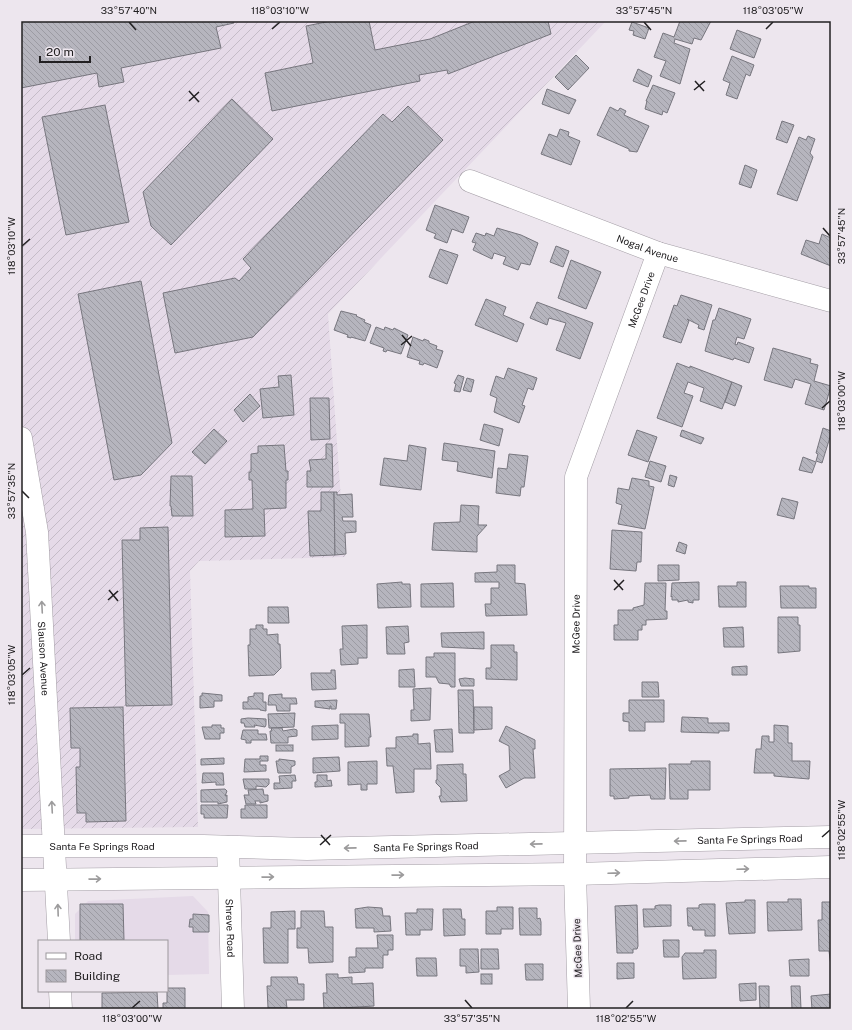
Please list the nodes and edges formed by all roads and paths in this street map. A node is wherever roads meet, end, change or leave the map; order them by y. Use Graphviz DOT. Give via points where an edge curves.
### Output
graph roads {
  1 [pos="470,181"];
  2 [pos="658,253"];
  3 [pos="831,301"];
  4 [pos="21,438"];
  5 [pos="831,837"];
  6 [pos="575,843"];
  7 [pos="21,846"];
  8 [pos="55,846"];
  9 [pos="228,847"];
  10 [pos="831,867"];
  11 [pos="574,874"];
  12 [pos="229,877"];
  13 [pos="56,879"];
  14 [pos="21,880"];
  15 [pos="59,940"];
  16 [pos="60,992"];
  17 [pos="61,1009"];
  18 [pos="233,1009"];
  19 [pos="579,1009"];
  1 -- 2 [label="main road, Nogal Avenue"];
  2 -- 3 [label="main road, Nogal Avenue"];
  2 -- 6 [label="main road, McGee Drive" via="576,477"];
  8 -- 4 [label="main road, Slauson Avenue, one-way" via="37,532"];
  5 -- 6 [label="main road, Santa Fe Springs Road, one-way"];
  6 -- 9 [label="main road, Santa Fe Springs Road, one-way" via="306,849"];
  6 -- 11 [label="main road, McGee Drive"];
  7 -- 8 [label="main road, Santa Fe Springs Road"];
  8 -- 9 [label="main road, Santa Fe Springs Road"];
  8 -- 13 [label="main road, Slauson Avenue"];
  9 -- 12 [label="main road, Shreve Road"];
  11 -- 10 [label="main road, one-way"];
  12 -- 11 [label="main road, one-way"];
  11 -- 19 [label="main road, McGee Drive"];
  13 -- 12 [label="main road, one-way"];
  12 -- 18 [label="main road, Shreve Road"];
  13 -- 14 [label="main road"];
  15 -- 13 [label="main road, Slauson Avenue, one-way"];
  16 -- 17 [label="main road"];
}
